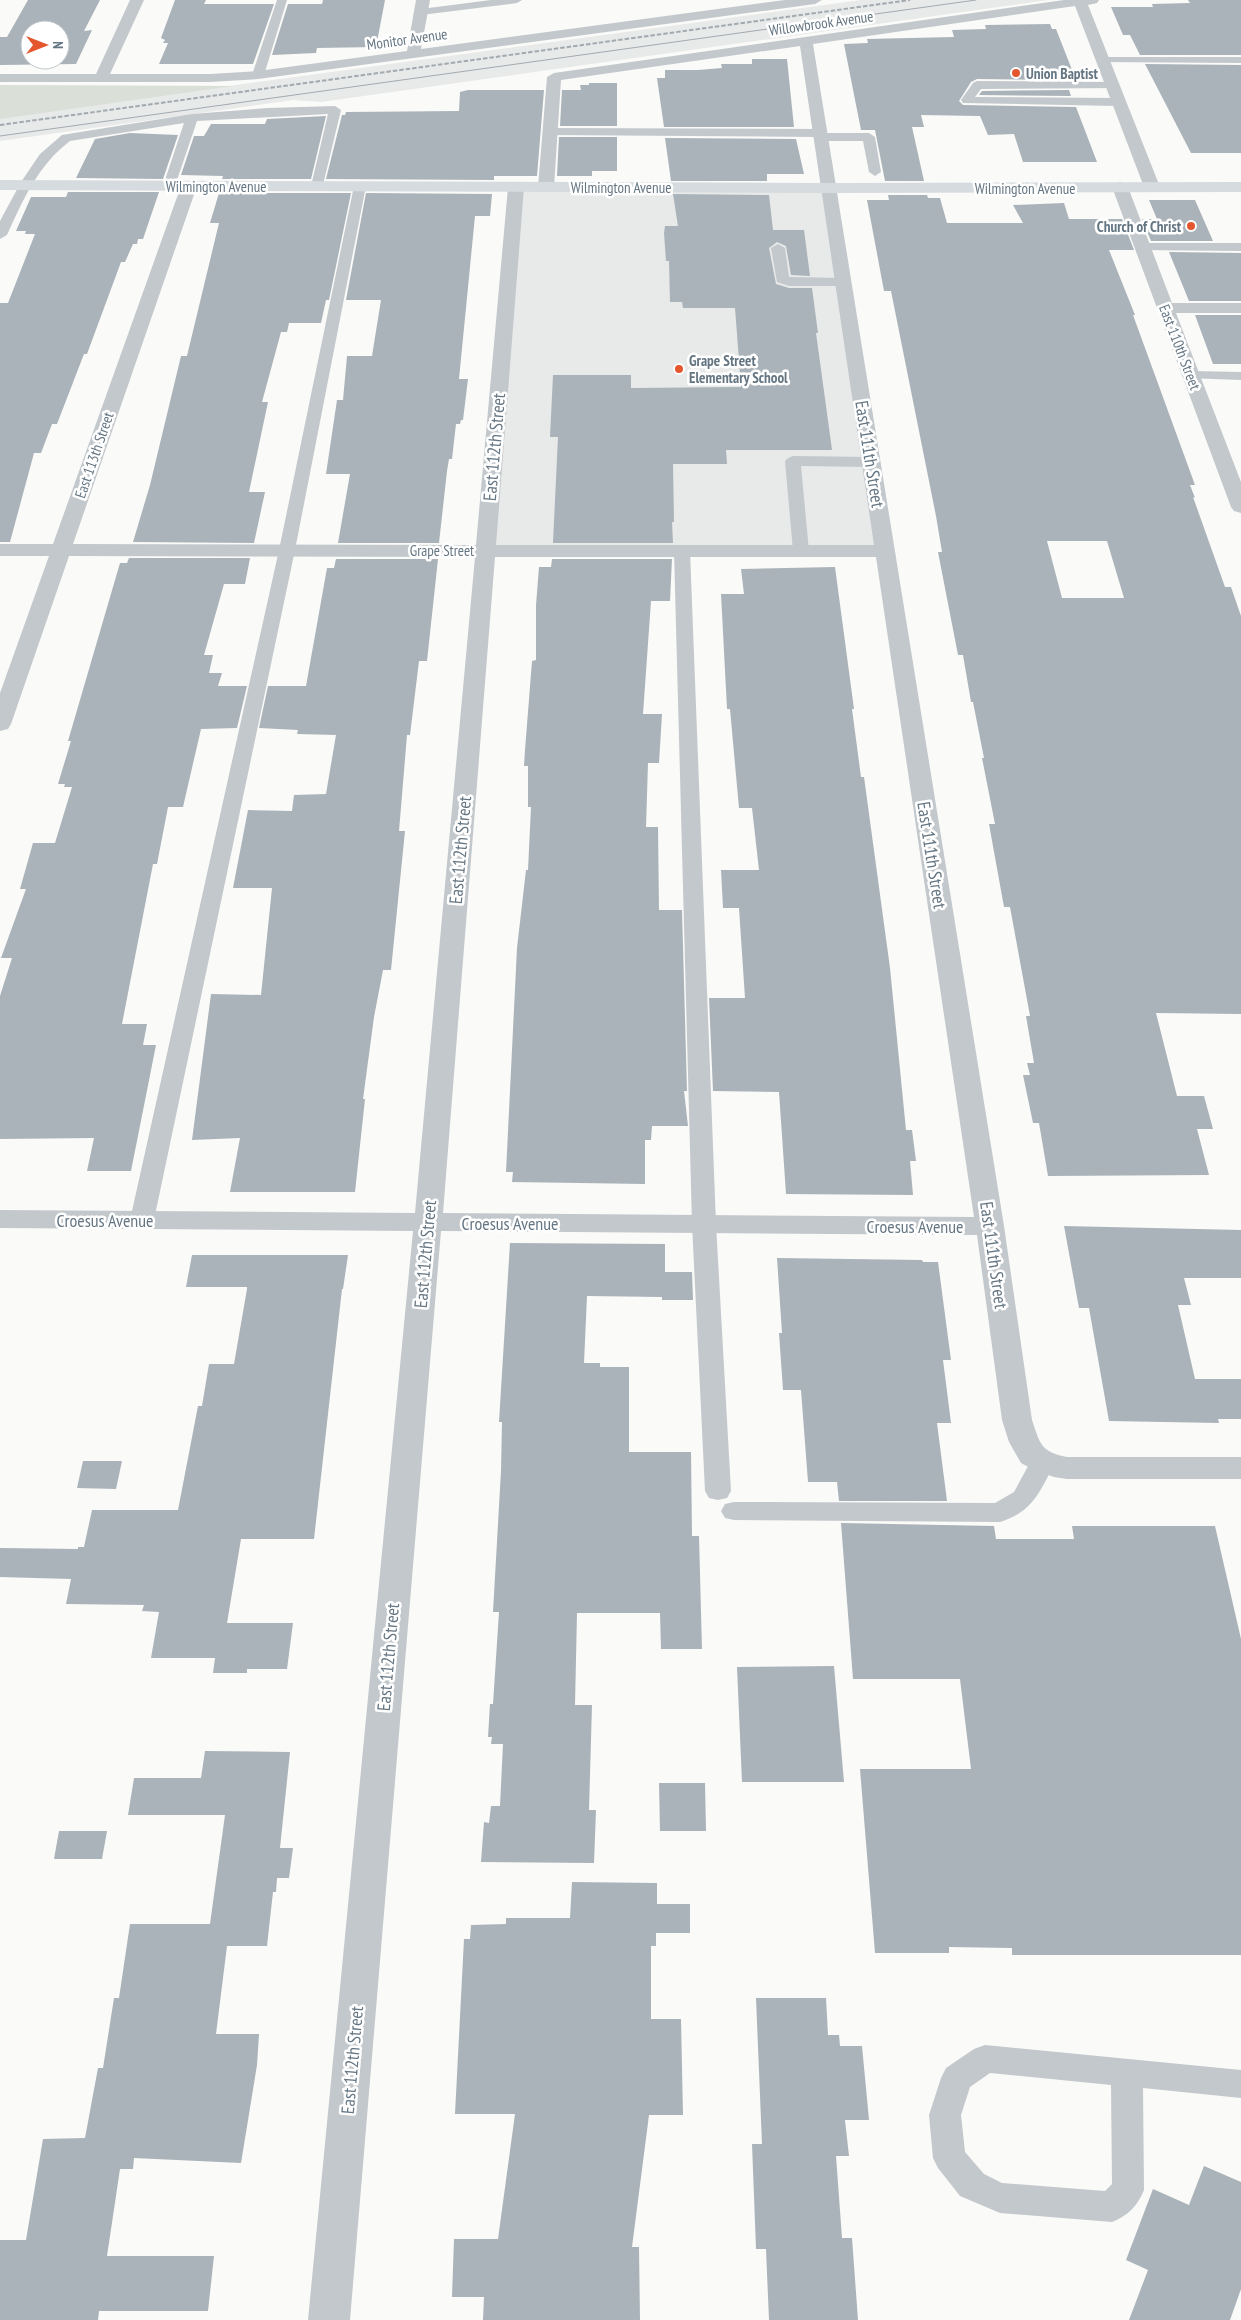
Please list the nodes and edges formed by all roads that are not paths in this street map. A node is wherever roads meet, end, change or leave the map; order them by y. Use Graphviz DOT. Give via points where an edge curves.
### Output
graph roads {
  1 [pos="137,0"];
  2 [pos="282,0"];
  3 [pos="517,0"];
  4 [pos="688,0"];
  5 [pos="816,0"];
  6 [pos="1086,1"];
  7 [pos="422,6"];
  8 [pos="689,17"];
  9 [pos="806,41"];
  10 [pos="414,55"];
  11 [pos="1102,60"];
  12 [pos="1241,60"];
  13 [pos="258,75"];
  14 [pos="0,78"];
  15 [pos="101,78"];
  16 [pos="1112,78"];
  17 [pos="1117,102"];
  18 [pos="192,118"];
  19 [pos="550,132"];
  20 [pos="822,135"];
  21 [pos="875,172"];
  22 [pos="0,185"];
  23 [pos="24,185"];
  24 [pos="169,186"];
  25 [pos="189,186"];
  26 [pos="317,186"];
  27 [pos="360,186"];
  28 [pos="516,187"];
  29 [pos="546,187"];
  30 [pos="1120,187"];
  31 [pos="1152,187"];
  32 [pos="1241,187"];
  33 [pos="830,188"];
  34 [pos="0,235"];
  35 [pos="1142,247"];
  36 [pos="1241,247"];
  37 [pos="778,248"];
  38 [pos="844,282"];
  39 [pos="1166,308"];
  40 [pos="1241,308"];
  41 [pos="1191,376"];
  42 [pos="1241,376"];
  43 [pos="1220,450"];
  44 [pos="1241,450"];
  45 [pos="871,462"];
  46 [pos="1241,506"];
  47 [pos="0,550"];
  48 [pos="61,550"];
  49 [pos="287,550"];
  50 [pos="486,550"];
  51 [pos="682,551"];
  52 [pos="801,551"];
  53 [pos="885,551"];
  54 [pos="0,724"];
  55 [pos="0,1219"];
  56 [pos="142,1220"];
  57 [pos="428,1222"];
  58 [pos="704,1224"];
  59 [pos="990,1226"];
  60 [pos="1042,1463"];
  61 [pos="1241,1468"];
  62 [pos="1128,2072"];
  63 [pos="1241,2084"];
  64 [pos="329,2320"];
  1 -- 15 [label="street"];
  2 -- 13 [label="lane"];
  3 -- 7 [label="lane"];
  4 -- 8 [label="street"];
  5 -- 8 [label="street, Monitor Avenue"];
  6 -- 9 [label="street, Willowbrook Avenue"];
  6 -- 11 [label="street"];
  7 -- 10 [label="street"];
  8 -- 10 [label="street, Monitor Avenue"];
  9 -- 19 [label="street, Willowbrook Avenue" via="554,77"];
  9 -- 20 [label="street, East 111th Street"];
  10 -- 13 [label="street, Monitor Avenue"];
  11 -- 12 [label="lane"];
  11 -- 16 [label="street"];
  13 -- 15 [label="street, Monitor Avenue"];
  14 -- 15 [label="street, Monitor Avenue"];
  16 -- 17 [label="street"];
  16 -- 17 [label="lane" via="977,85 967,100"];
  17 -- 31 [label="street"];
  18 -- 23 [label="lane" via="66,138 53,146"];
  18 -- 24 [label="lane"];
  18 -- 26 [label="lane" via="335,110"];
  19 -- 20 [label="lane"];
  19 -- 29 [label="street"];
  20 -- 21 [label="lane" via="869,137"];
  20 -- 33 [label="street, East 111th Street"];
  22 -- 23 [label="main road, Wilmington Avenue"];
  23 -- 24 [label="main road, Wilmington Avenue"];
  23 -- 34 [label="lane"];
  24 -- 25 [label="main road, Wilmington Avenue"];
  25 -- 26 [label="main road, Wilmington Avenue"];
  25 -- 48 [label="street, East 113th Street"];
  26 -- 27 [label="main road, Wilmington Avenue"];
  27 -- 28 [label="main road, Wilmington Avenue"];
  27 -- 49 [label="lane"];
  28 -- 29 [label="main road, Wilmington Avenue"];
  28 -- 50 [label="street, East 112th Street"];
  29 -- 33 [label="main road, Wilmington Avenue"];
  30 -- 31 [label="main road, Wilmington Avenue"];
  30 -- 33 [label="main road, Wilmington Avenue"];
  30 -- 35 [label="street, East 110th Street"];
  31 -- 32 [label="main road, Wilmington Avenue"];
  33 -- 38 [label="street, East 111th Street"];
  35 -- 36 [label="lane"];
  35 -- 39 [label="street, East 110th Street"];
  37 -- 38 [label="lane" via="782,279 789,282"];
  38 -- 45 [label="street, East 111th Street"];
  39 -- 40 [label="street"];
  39 -- 41 [label="street, East 110th Street"];
  41 -- 42 [label="lane"];
  41 -- 43 [label="street, East 110th Street"];
  43 -- 44 [label="street"];
  43 -- 46 [label="street, East 110th Street"];
  45 -- 52 [label="lane" via="792,461"];
  45 -- 53 [label="street, East 111th Street"];
  47 -- 48 [label="street, Grape Street"];
  48 -- 49 [label="street, Grape Street"];
  48 -- 54 [label="street, East 113th Street"];
  49 -- 50 [label="street, Grape Street"];
  49 -- 56 [label="lane"];
  50 -- 51 [label="street, Grape Street"];
  50 -- 57 [label="street, East 112th Street"];
  51 -- 52 [label="street, Grape Street"];
  51 -- 58 [label="lane"];
  52 -- 53 [label="street, Grape Street"];
  53 -- 59 [label="street, East 111th Street"];
  55 -- 56 [label="street, Croesus Avenue"];
  56 -- 57 [label="street, Croesus Avenue"];
  57 -- 58 [label="street, Croesus Avenue"];
  57 -- 64 [label="street, East 112th Street"];
  58 -- 59 [label="street, Croesus Avenue"];
  58 -- 60 [label="lane" via="726,1501 1000,1513 1023,1498"];
  59 -- 60 [label="street, East 111th Street" via="1018,1420 1025,1448"];
  60 -- 61 [label="street" via="1067,1468"];
  62 -- 62 [label="lane" via="984,2059 957,2078 945,2115 949,2158 972,2185 1000,2198 1112,2207 1128,2190"];
  62 -- 63 [label="lane"];
}
